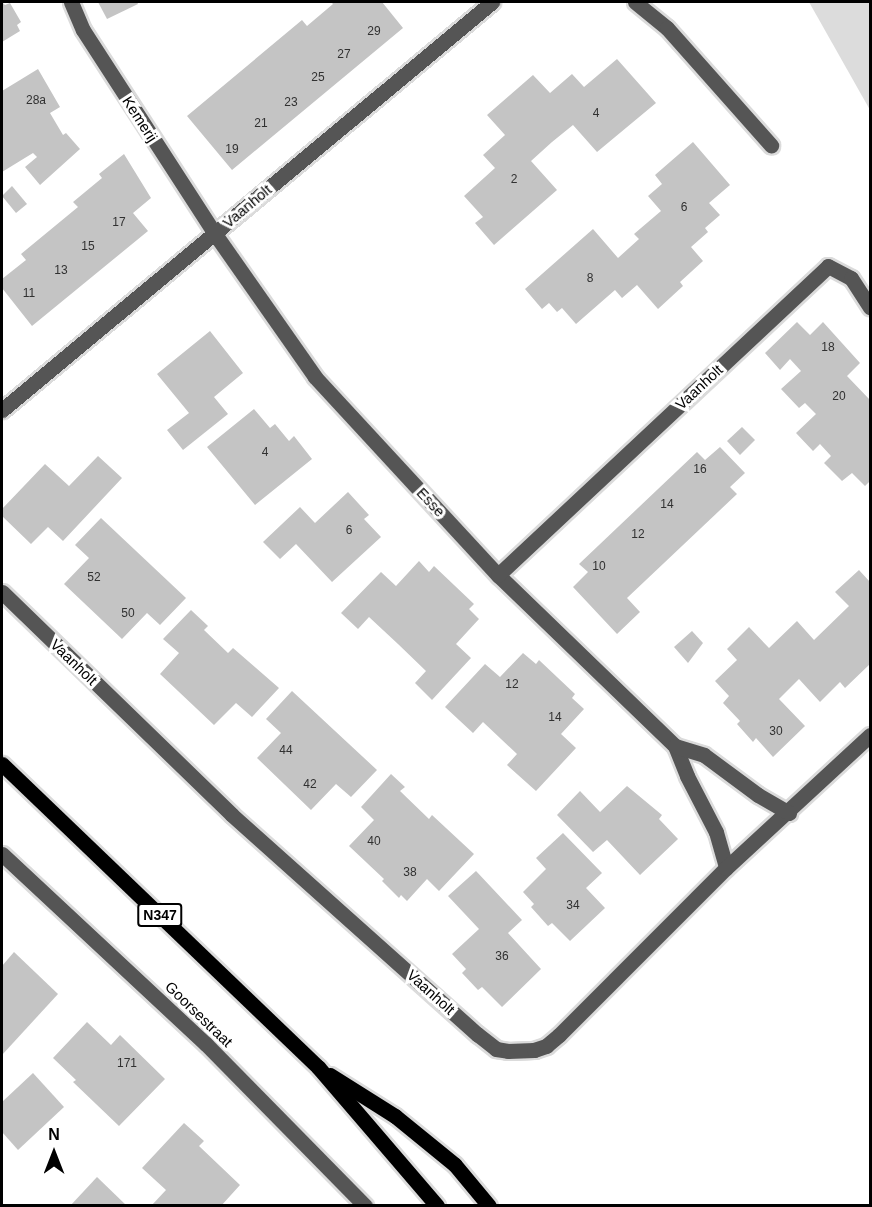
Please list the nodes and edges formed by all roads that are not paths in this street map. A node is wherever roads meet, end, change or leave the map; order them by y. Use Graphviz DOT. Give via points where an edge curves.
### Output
graph roads {
  1 [pos="71,2"];
  2 [pos="492,2"];
  3 [pos="635,2"];
  4 [pos="771,145"];
  5 [pos="215,234"];
  6 [pos="870,307"];
  7 [pos="2,411"];
  8 [pos="498,575"];
  9 [pos="2,592"];
  10 [pos="870,735"];
  11 [pos="675,746"];
  12 [pos="2,764"];
  13 [pos="789,813"];
  14 [pos="2,854"];
  15 [pos="726,868"];
  16 [pos="318,1067"];
  17 [pos="357,1203"];
  18 [pos="437,1206"];
  19 [pos="489,1206"];
  1 -- 5 [label="street, Kemerij" via="83,30"];
  2 -- 5 [label="street, Vaanholt"];
  3 -- 4 [label="street" via="667,28"];
  5 -- 7 [label="street, Vaanholt"];
  5 -- 8 [label="street, Esse" via="315,377"];
  6 -- 8 [label="street, Vaanholt" via="851,278 828,266"];
  8 -- 11 [label="street, Esse"];
  9 -- 15 [label="street, Vaanholt" via="232,814 496,1049 523,1051 546,1046"];
  10 -- 13 [label="street, Vaanholt"];
  11 -- 13 [label="street, Esse" via="704,755"];
  11 -- 15 [label="street, Esse" via="716,832"];
  12 -- 16 [label="main road, N347"];
  13 -- 15 [label="street, Vaanholt"];
  14 -- 17 [label="street, Goorsestraat" via="206,1044"];
  16 -- 18 [label="main road, N347"];
  16 -- 19 [label="main road, N347" via="395,1116 455,1165"];
}
